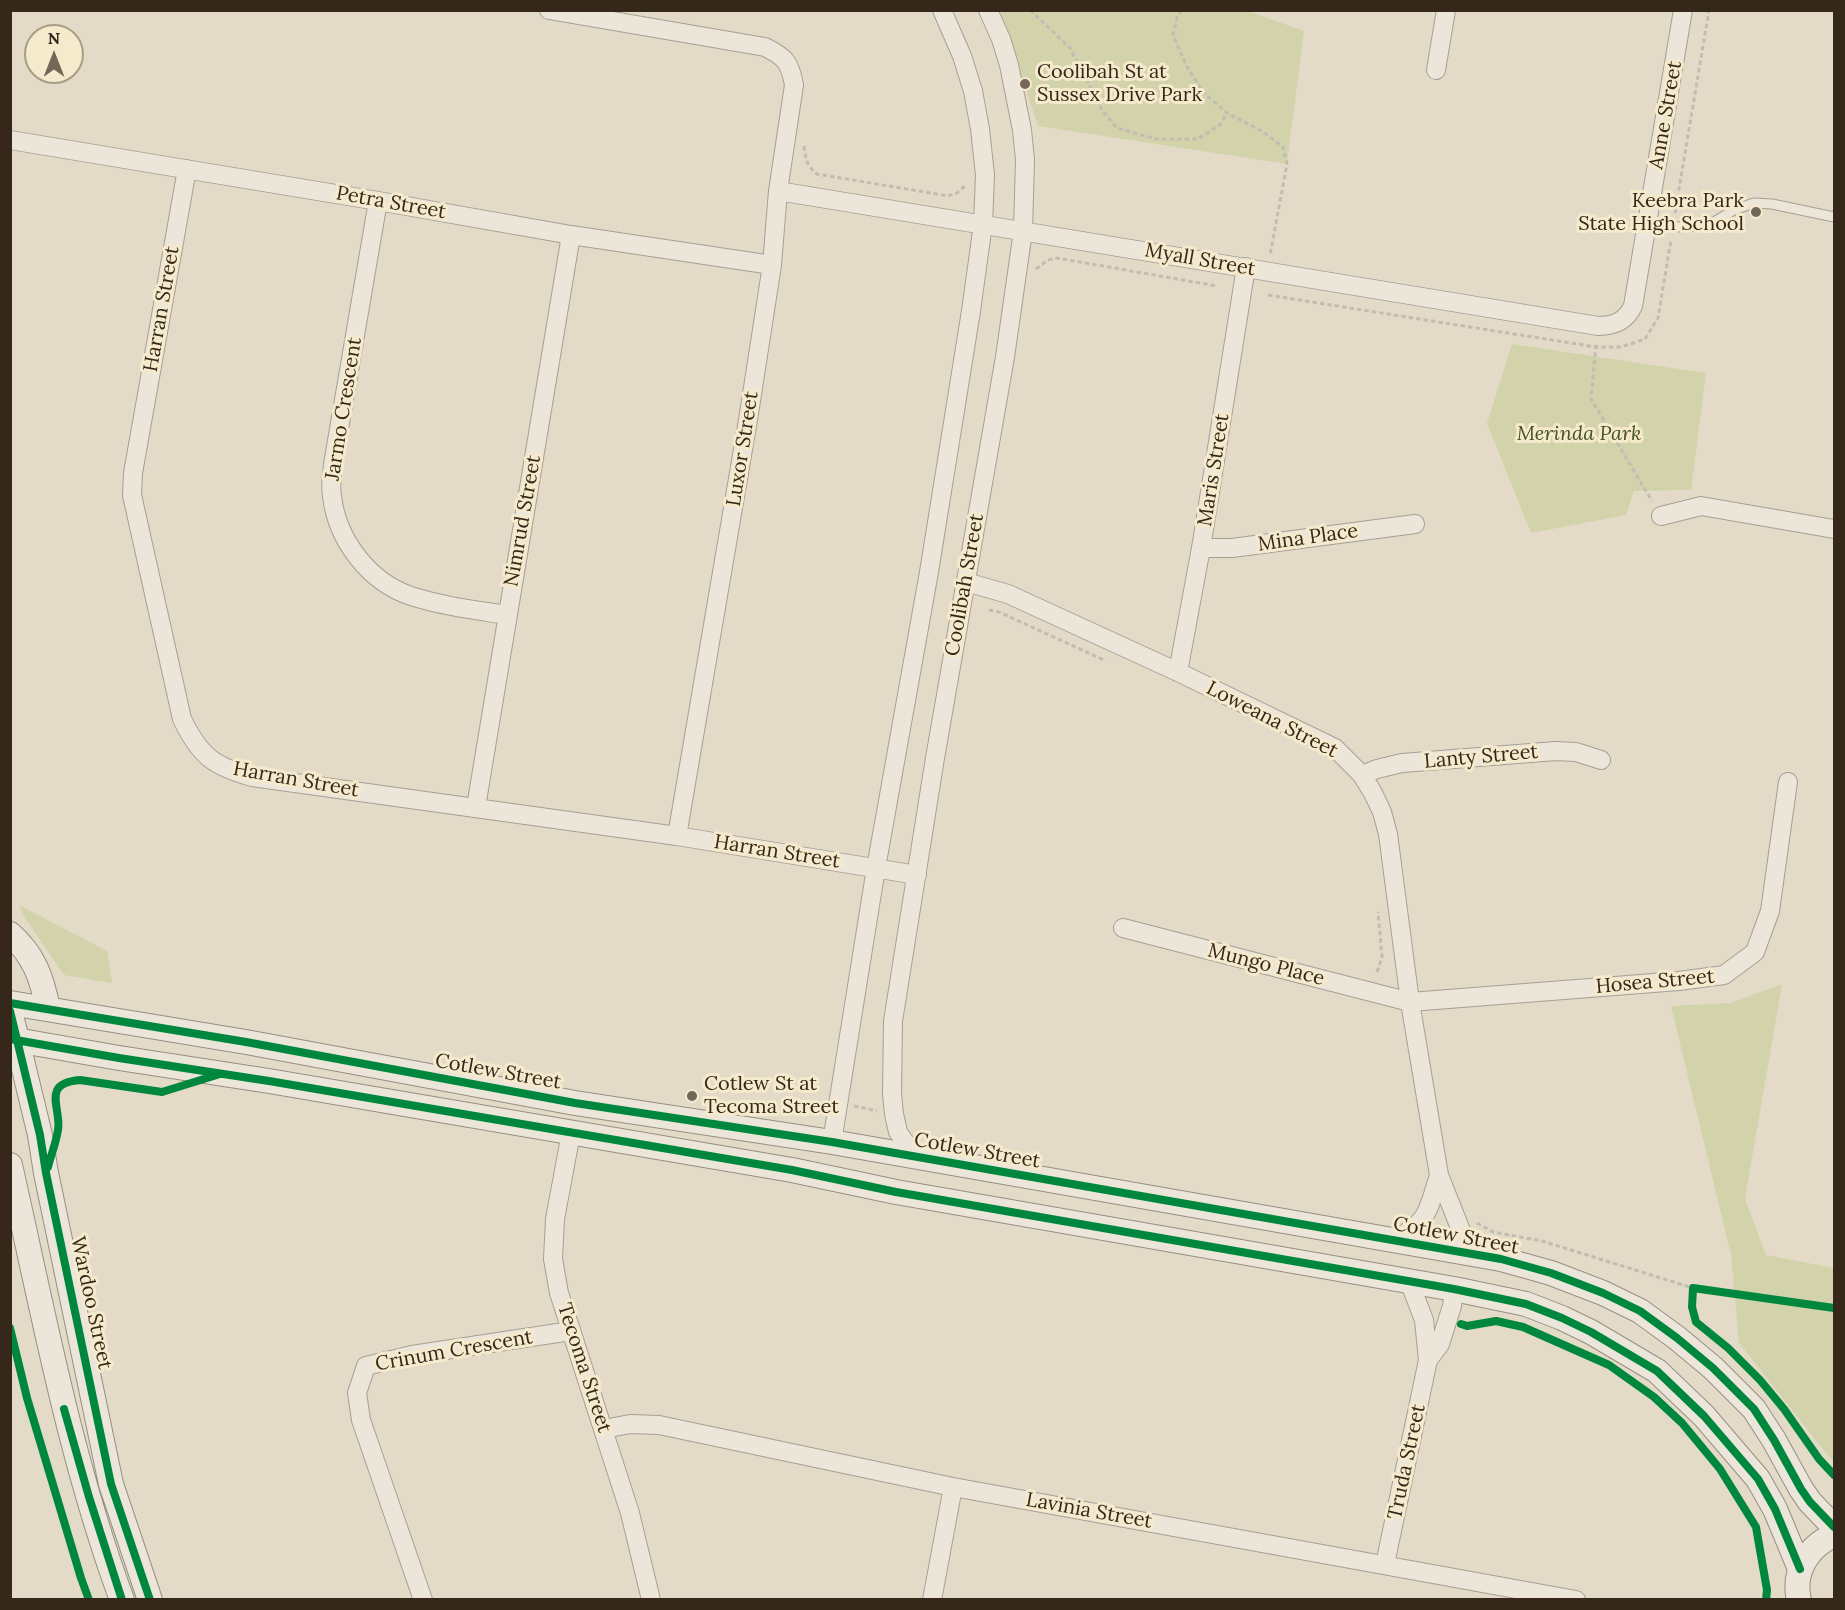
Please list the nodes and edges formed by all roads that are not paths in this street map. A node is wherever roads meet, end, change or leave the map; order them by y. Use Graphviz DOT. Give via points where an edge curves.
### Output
graph roads {
  1 [pos="549,10"];
  2 [pos="942,10"];
  3 [pos="988,10"];
  4 [pos="1446,10"];
  5 [pos="1683,10"];
  6 [pos="640,18"];
  7 [pos="1436,70"];
  8 [pos="10,140"];
  9 [pos="187,169"];
  10 [pos="778,190"];
  11 [pos="378,201"];
  12 [pos="1834,217"];
  13 [pos="983,224"];
  14 [pos="1648,224"];
  15 [pos="1023,231"];
  16 [pos="571,235"];
  17 [pos="772,265"];
  18 [pos="1246,267"];
  19 [pos="1621,322"];
  20 [pos="1661,516"];
  21 [pos="1414,524"];
  22 [pos="1834,529"];
  23 [pos="1201,548"];
  24 [pos="966,582"];
  25 [pos="507,615"];
  26 [pos="1178,672"];
  27 [pos="1601,760"];
  28 [pos="1362,776"];
  29 [pos="1788,782"];
  30 [pos="476,807"];
  31 [pos="677,836"];
  32 [pos="876,868"];
  33 [pos="917,875"];
  34 [pos="1123,928"];
  35 [pos="10,934"];
  36 [pos="1410,1002"];
  37 [pos="10,1003"];
  38 [pos="48,1008"];
  39 [pos="10,1011"];
  40 [pos="15,1040"];
  41 [pos="571,1133"];
  42 [pos="832,1142"];
  43 [pos="915,1157"];
  44 [pos="10,1165"];
  45 [pos="1439,1175"];
  46 [pos="896,1192"];
  47 [pos="1383,1239"];
  48 [pos="1474,1255"];
  49 [pos="1409,1281"];
  50 [pos="1454,1289"];
  51 [pos="571,1330"];
  52 [pos="1428,1360"];
  53 [pos="604,1429"];
  54 [pos="953,1487"];
  55 [pos="1834,1527"];
  56 [pos="1834,1535"];
  57 [pos="1385,1564"];
  58 [pos="1800,1569"];
  59 [pos="1798,1598"];
  60 [pos="122,1599"];
  61 [pos="150,1599"];
  62 [pos="423,1599"];
  63 [pos="651,1599"];
  64 [pos="932,1599"];
  65 [pos="1576,1599"];
  1 -- 6 [label="street"];
  2 -- 13 [label="street, Coolibah Street" via="973,91 985,175"];
  3 -- 15 [label="street, Coolibah Street" via="1009,65 1022,130"];
  4 -- 7 [label="street"];
  5 -- 14 [label="street, Anne Street"];
  6 -- 10 [label="street, Luxor Street" via="765,47 787,60 794,84"];
  8 -- 9 [label="street, Petra Street"];
  9 -- 11 [label="street, Petra Street"];
  9 -- 30 [label="street, Harran Street" via="131,482 133,508 182,719 205,754 235,772"];
  10 -- 13 [label="street, Myall Street"];
  10 -- 17 [label="street, Luxor Street"];
  11 -- 16 [label="street, Petra Street"];
  11 -- 25 [label="street, Jarmo Crescent" via="333,464 335,512 356,555 366,568 393,588 430,601"];
  12 -- 14 [label="lane" via="1754,203 1707,226"];
  13 -- 15 [label="street, Myall Street"];
  13 -- 32 [label="street, Coolibah Street" via="931,561"];
  14 -- 19 [label="street, Anne Street" via="1633,306"];
  15 -- 18 [label="street, Myall Street"];
  15 -- 24 [label="street, Coolibah Street"];
  16 -- 17 [label="street, Petra Street"];
  16 -- 25 [label="street, Nimrud Street"];
  17 -- 31 [label="street, Luxor Street"];
  18 -- 19 [label="street, Myall Street" via="1598,327"];
  18 -- 23 [label="street, Maris Street"];
  20 -- 22 [label="street" via="1701,506"];
  21 -- 23 [label="street, Mina Place" via="1232,548"];
  23 -- 26 [label="street, Maris Street"];
  24 -- 26 [label="street, Loweana Street" via="1008,594"];
  24 -- 33 [label="street, Coolibah Street"];
  25 -- 30 [label="street, Nimrud Street"];
  26 -- 28 [label="street, Loweana Street" via="1335,748"];
  27 -- 28 [label="street, Lanty Street" via="1556,751 1401,763"];
  28 -- 36 [label="street, Loweana Street" via="1377,802 1388,834"];
  29 -- 36 [label="street, Hosea Street" via="1770,910 1755,952 1724,975"];
  30 -- 31 [label="street, Harran Street"];
  31 -- 32 [label="street, Harran Street"];
  32 -- 33 [label="street, Harran Street"];
  32 -- 42 [label="street, Coolibah Street"];
  33 -- 43 [label="street, Coolibah Street" via="893,1021 892,1071 898,1132"];
  34 -- 36 [label="street, Mungo Place"];
  35 -- 38 [label="main road" via="24,946 42,982"];
  36 -- 45 [label="street, Loweana Street"];
  37 -- 38 [label="main road, Cotlew Street"];
  38 -- 42 [label="main road, Cotlew Street" via="575,1103"];
  39 -- 40 [label="main road, Wardoo Street"];
  40 -- 41 [label="main road"];
  40 -- 61 [label="main road, Wardoo Street" via="40,1135 111,1484"];
  41 -- 46 [label="main road" via="792,1170"];
  41 -- 51 [label="street, Tecoma Street" via="555,1218 553,1259"];
  42 -- 43 [label="main road, Cotlew Street"];
  42 -- 46 [label="main road" via="833,1158 842,1171 875,1178"];
  43 -- 47 [label="main road, Cotlew Street"];
  44 -- 60 [label="main road" via="64,1409"];
  45 -- 47 [label="street, Loweana Street" via="1422,1222"];
  45 -- 48 [label="street, Loweana Street"];
  46 -- 49 [label="main road"];
  47 -- 48 [label="main road, Cotlew Street"];
  47 -- 50 [label="main road" via="1390,1251 1432,1258 1441,1264"];
  48 -- 55 [label="main road, Cotlew Street" via="1551,1273 1603,1293 1640,1311 1677,1338 1754,1408 1801,1489"];
  49 -- 50 [label="main road"];
  49 -- 52 [label="street, Truda Street" via="1424,1320"];
  50 -- 52 [label="street, Truda Street" via="1440,1344"];
  50 -- 58 [label="main road" via="1526,1304 1563,1318 1657,1371 1704,1416 1758,1479"];
  51 -- 53 [label="street, Tecoma Street"];
  51 -- 62 [label="street, Crinum Crescent" via="366,1366 357,1393 362,1420"];
  52 -- 57 [label="street, Truda Street"];
  53 -- 54 [label="street, Lavinia Street" via="630,1424 659,1425"];
  53 -- 63 [label="street, Tecoma Street"];
  54 -- 57 [label="street, Lavinia Street"];
  54 -- 64 [label="street"];
  56 -- 58 [label="main road" via="1809,1552"];
  57 -- 65 [label="street, Lavinia Street"];
  58 -- 59 [label="main road"];
}
